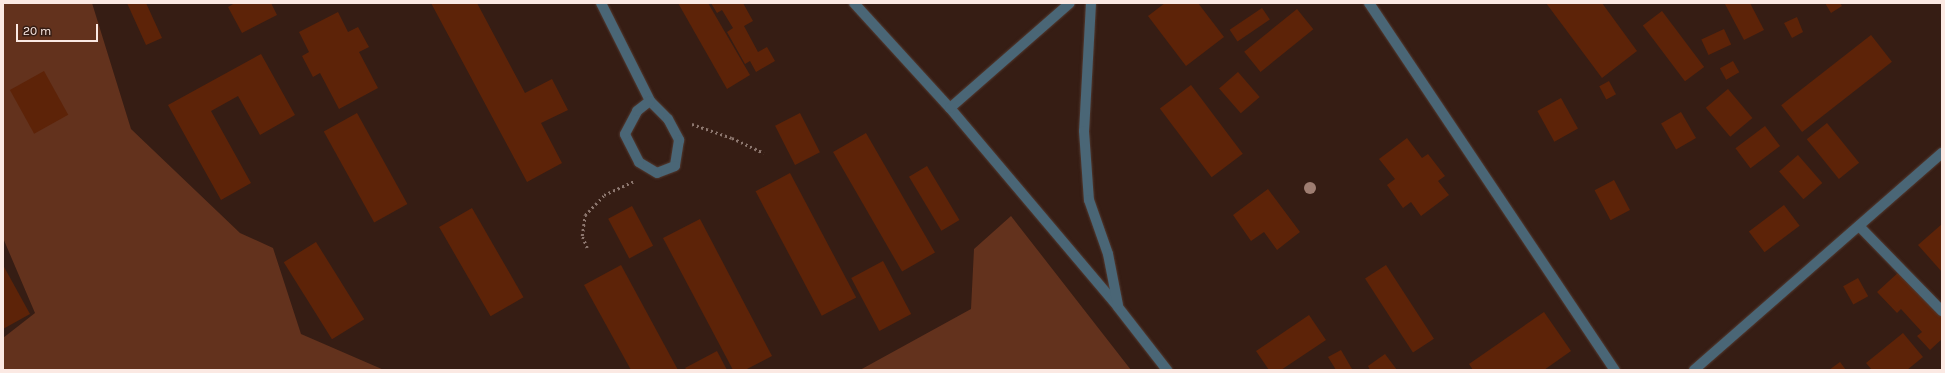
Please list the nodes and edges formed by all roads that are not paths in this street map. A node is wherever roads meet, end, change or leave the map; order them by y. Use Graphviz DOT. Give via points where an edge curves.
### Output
graph roads {
  1 [pos="602,3"];
  2 [pos="854,3"];
  3 [pos="1070,3"];
  4 [pos="1091,3"];
  5 [pos="1369,3"];
  6 [pos="650,101"];
  7 [pos="950,108"];
  8 [pos="1942,153"];
  9 [pos="1859,226"];
  10 [pos="1118,307"];
  11 [pos="1942,311"];
  12 [pos="1167,370"];
  13 [pos="1615,370"];
  14 [pos="1694,370"];
  1 -- 6 [label="street"];
  2 -- 7 [label="street"];
  3 -- 7 [label="street"];
  4 -- 10 [label="street" via="1084,131 1089,200 1108,254"];
  5 -- 13 [label="street"];
  6 -- 6 [label="street" via="637,111 625,134 639,162 657,173 675,166 679,140 668,119"];
  7 -- 10 [label="street"];
  8 -- 9 [label="street"];
  9 -- 11 [label="street"];
  9 -- 14 [label="street"];
  10 -- 12 [label="street"];
}
